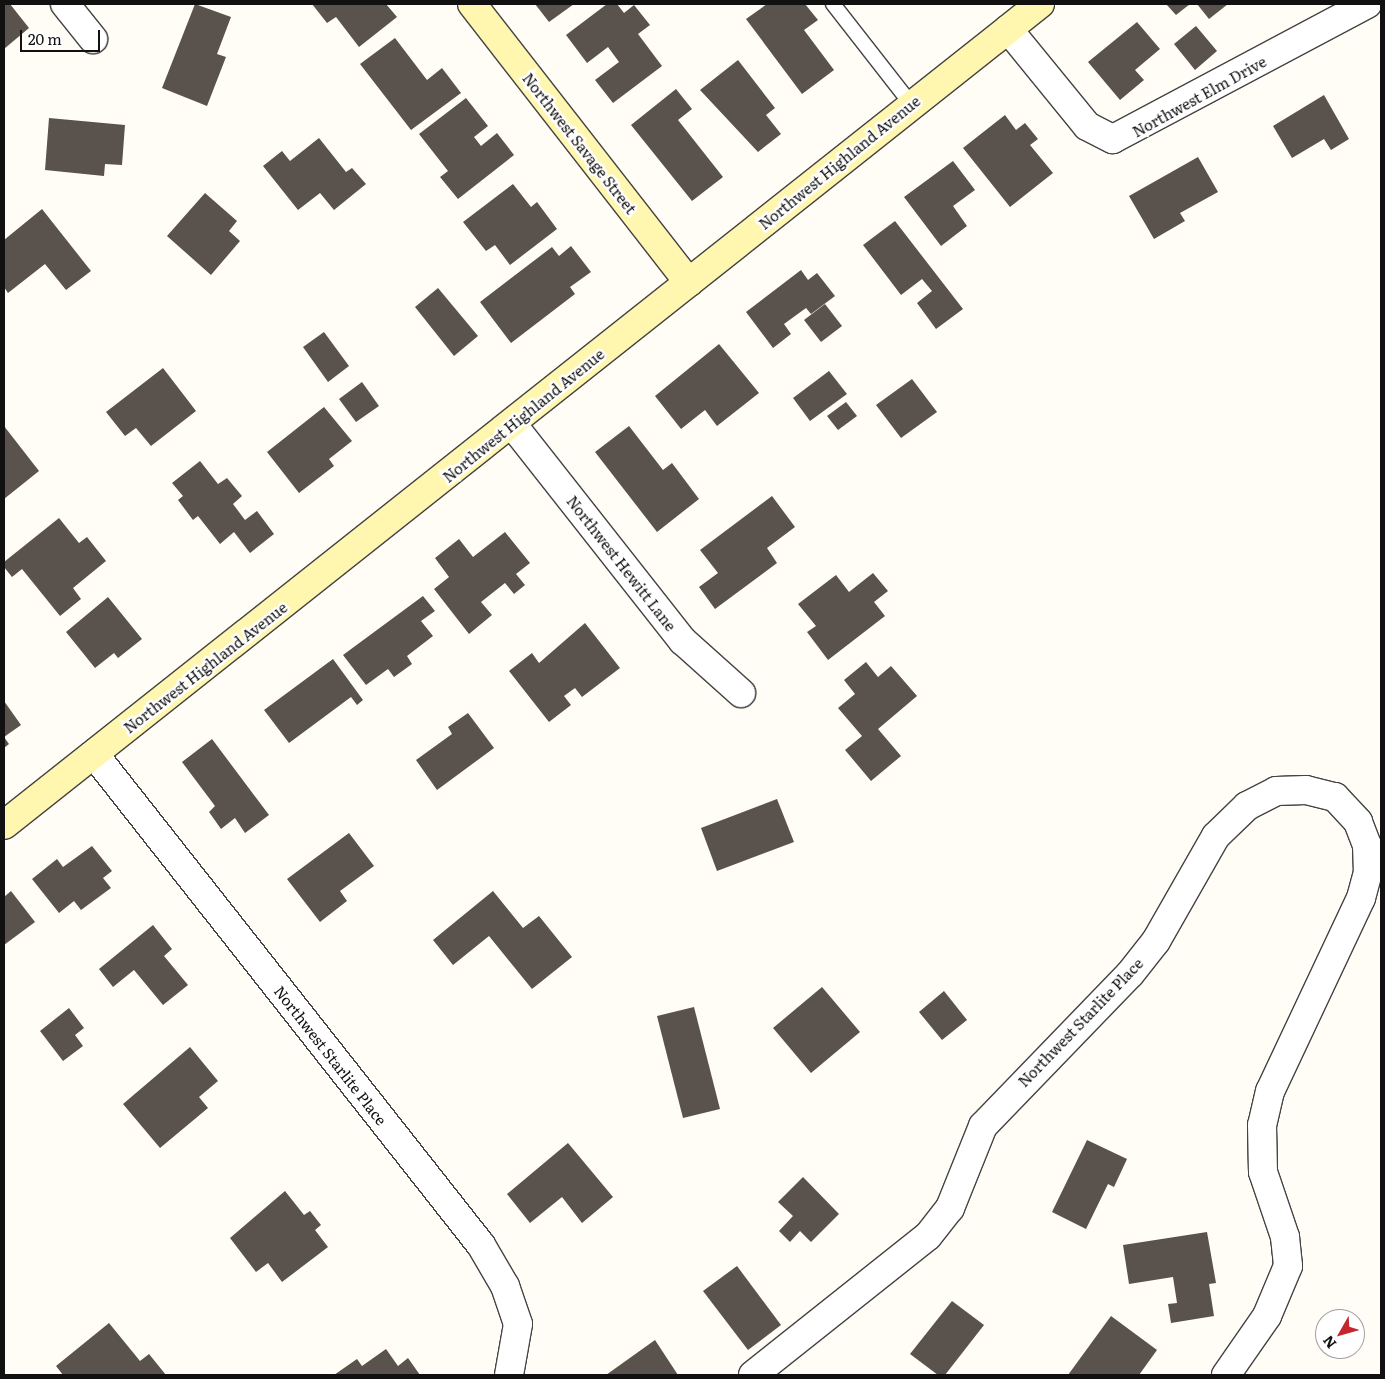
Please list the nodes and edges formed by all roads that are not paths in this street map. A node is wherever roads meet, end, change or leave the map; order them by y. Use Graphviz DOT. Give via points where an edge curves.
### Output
graph roads {
  1 [pos="65,4"];
  2 [pos="472,4"];
  3 [pos="833,4"];
  4 [pos="1040,4"];
  5 [pos="1367,4"];
  6 [pos="1008,29"];
  7 [pos="93,40"];
  8 [pos="911,104"];
  9 [pos="689,283"];
  10 [pos="512,424"];
  11 [pos="741,693"];
  12 [pos="94,754"];
  13 [pos="4,825"];
  14 [pos="509,1375"];
  15 [pos="753,1375"];
  16 [pos="1226,1375"];
  1 -- 7 [label="street"];
  2 -- 9 [label="main road, Northwest Savage Street"];
  3 -- 8 [label="lane"];
  4 -- 6 [label="main road, Northwest Highland Avenue"];
  5 -- 6 [label="street, Northwest Elm Drive" via="1113,139 1087,126"];
  6 -- 8 [label="main road, Northwest Highland Avenue"];
  8 -- 9 [label="main road, Northwest Highland Avenue"];
  9 -- 10 [label="main road, Northwest Highland Avenue"];
  10 -- 11 [label="street, Northwest Hewitt Lane" via="684,641"];
  10 -- 12 [label="main road, Northwest Highland Avenue"];
  12 -- 13 [label="main road, Northwest Highland Avenue"];
  12 -- 14 [label="street, Northwest Starlite Place" via="481,1245 505,1286 518,1324"];
  15 -- 16 [label="street, Northwest Starlite Place" via="928,1236 950,1208 983,1126 1130,974 1156,940 1216,836 1247,806 1276,791 1306,790 1335,797 1358,822 1367,845 1368,872 1361,898 1270,1091 1262,1125 1263,1172 1285,1237 1288,1266 1267,1316"];
}
